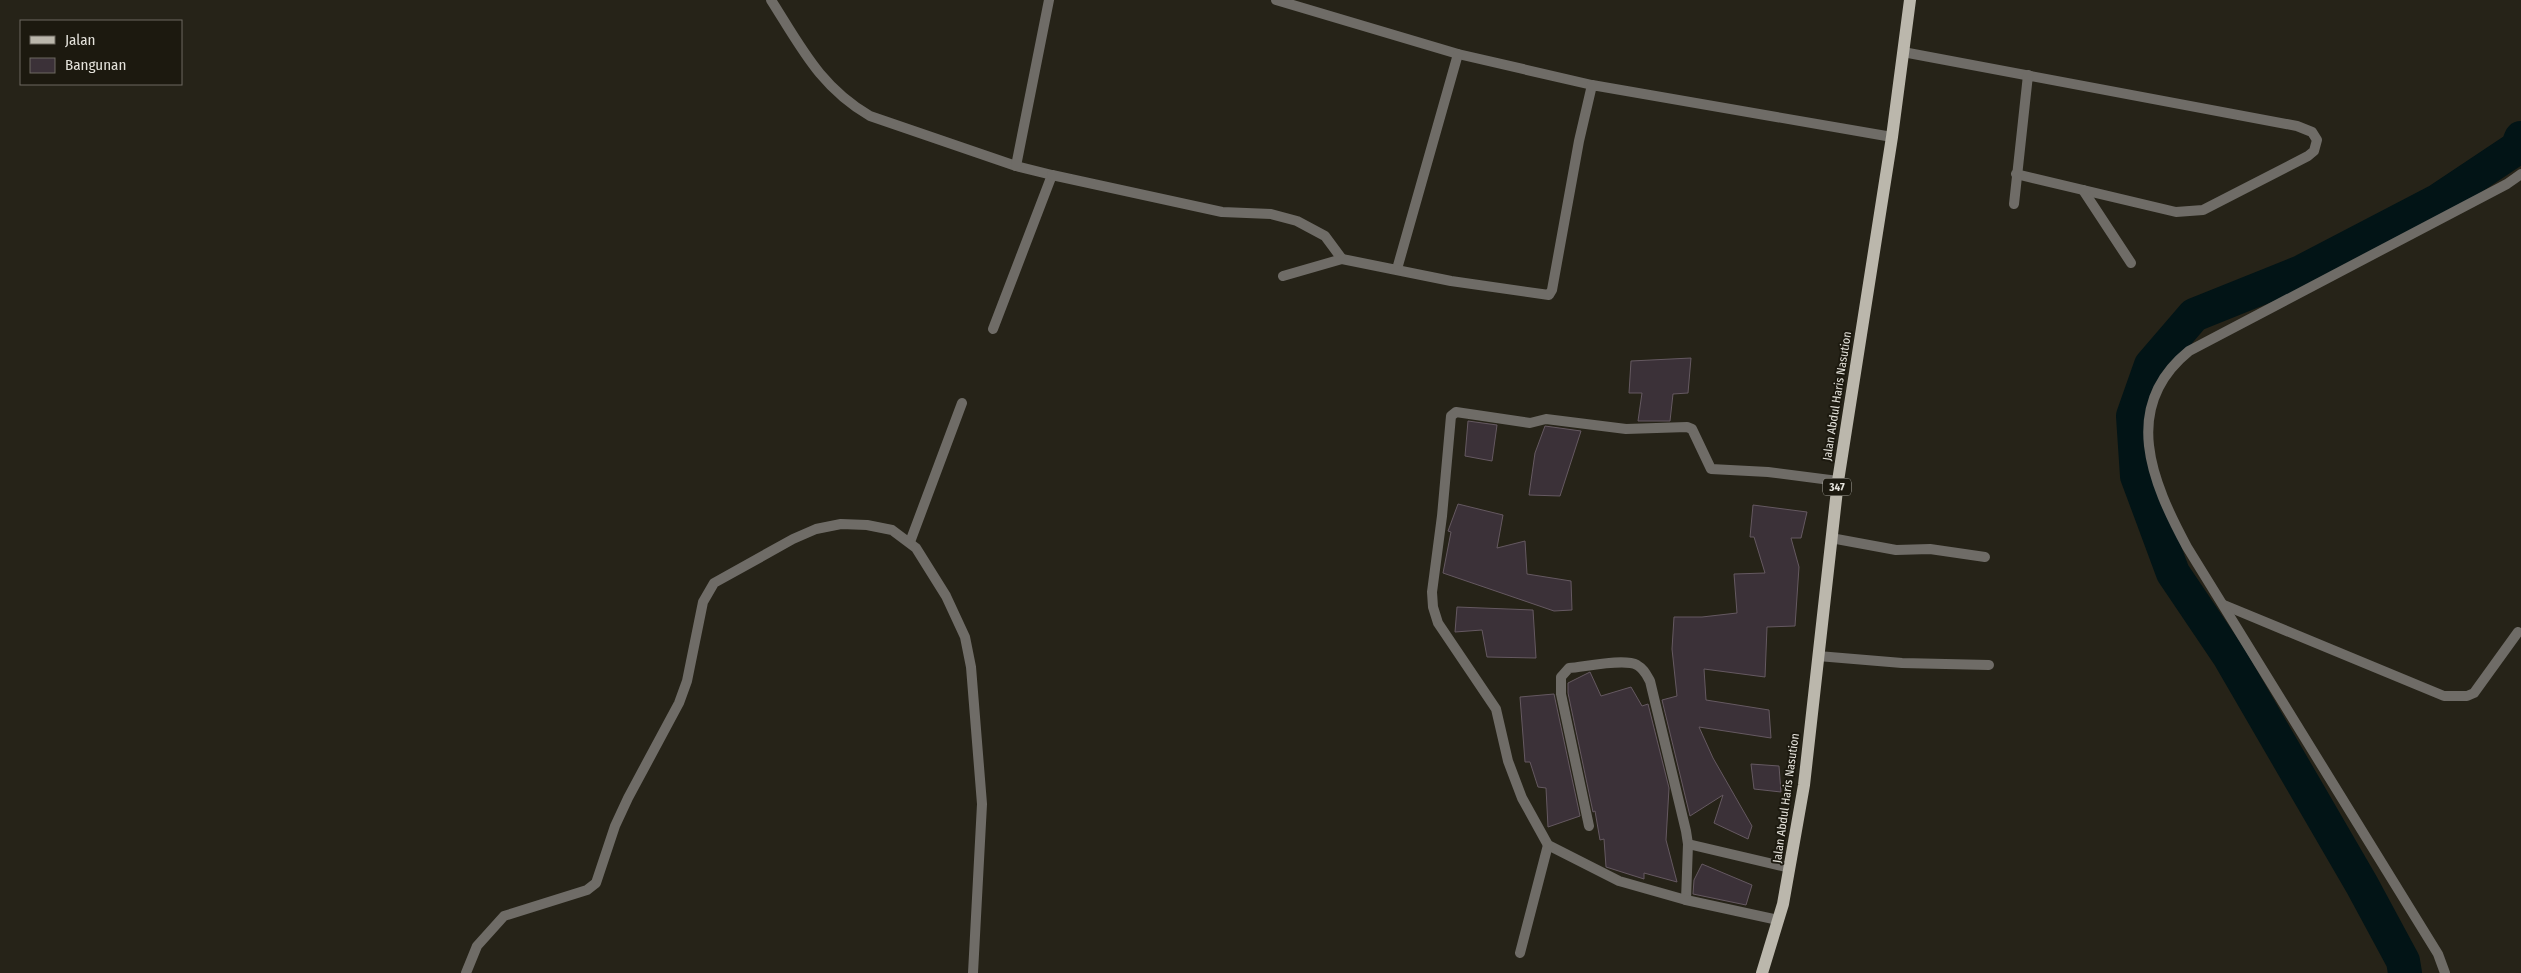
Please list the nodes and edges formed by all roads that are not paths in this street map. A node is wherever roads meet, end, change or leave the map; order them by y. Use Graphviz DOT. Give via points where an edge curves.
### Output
graph roads {
  1 [pos="770,0"];
  2 [pos="1049,0"];
  3 [pos="1276,0"];
  4 [pos="1910,0"];
  5 [pos="1903,52"];
  6 [pos="1458,54"];
  7 [pos="2028,75"];
  8 [pos="1592,85"];
  9 [pos="1892,137"];
  10 [pos="1016,166"];
  11 [pos="2016,174"];
  12 [pos="2521,174"];
  13 [pos="1052,175"];
  14 [pos="2083,190"];
  15 [pos="2014,204"];
  16 [pos="1342,259"];
  17 [pos="2131,263"];
  18 [pos="1397,269"];
  19 [pos="1283,276"];
  20 [pos="993,329"];
  21 [pos="962,403"];
  22 [pos="1838,481"];
  23 [pos="1831,538"];
  24 [pos="910,542"];
  25 [pos="1985,557"];
  26 [pos="2224,606"];
  27 [pos="2518,632"];
  28 [pos="1818,656"];
  29 [pos="1989,665"];
  30 [pos="1589,826"];
  31 [pos="1688,844"];
  32 [pos="1548,845"];
  33 [pos="1790,868"];
  34 [pos="1686,900"];
  35 [pos="1778,920"];
  36 [pos="1520,953"];
  37 [pos="466,973"];
  38 [pos="973,973"];
  39 [pos="1762,973"];
  40 [pos="2445,973"];
  1 -- 10 [label="street" via="818,73 858,109 870,116"];
  2 -- 10 [label="street"];
  3 -- 6 [label="street"];
  4 -- 5 [label="main road, Jalan Abdul Haris Nasution / 347"];
  5 -- 7 [label="street"];
  5 -- 9 [label="main road, Jalan Abdul Haris Nasution / 347"];
  6 -- 8 [label="street"];
  6 -- 18 [label="street"];
  7 -- 11 [label="street"];
  7 -- 14 [label="street" via="2298,126 2312,132 2317,140 2314,151 2308,156 2194,212 2176,212"];
  8 -- 9 [label="street"];
  8 -- 18 [label="street" via="1551,294 1451,281"];
  9 -- 22 [label="main road, Jalan Abdul Haris Nasution / 347"];
  10 -- 13 [label="street"];
  11 -- 14 [label="street"];
  11 -- 15 [label="street"];
  12 -- 26 [label="street" via="2210,339 2174,363 2163,377 2149,415 2147,435 2156,481 2187,547"];
  13 -- 16 [label="street" via="1222,212 1271,214 1326,236"];
  13 -- 20 [label="street"];
  14 -- 17 [label="street"];
  16 -- 18 [label="street"];
  16 -- 19 [label="street"];
  21 -- 24 [label="street"];
  22 -- 23 [label="main road, Jalan Abdul Haris Nasution / 347"];
  22 -- 32 [label="street" via="1711,469 1692,429 1687,427 1626,429 1546,419 1530,423 1453,413 1432,607 1438,623 1496,710 1508,761 1522,798"];
  23 -- 25 [label="street" via="1896,550 1930,549"];
  23 -- 28 [label="main road, Jalan Abdul Haris Nasution / 347"];
  24 -- 37 [label="street" via="892,530 868,525 841,524 816,529 714,583 704,602 687,682 628,798 596,883 587,890 504,916 478,946"];
  24 -- 38 [label="street" via="946,596 965,637 971,667 982,804"];
  26 -- 27 [label="street" via="2444,696 2474,693"];
  26 -- 40 [label="street" via="2438,954"];
  28 -- 29 [label="street" via="1902,663"];
  28 -- 33 [label="main road, Jalan Abdul Haris Nasution / 347" via="1804,785"];
  30 -- 31 [label="street" via="1560,694 1562,677 1568,668 1622,662 1636,664 1650,680"];
  31 -- 33 [label="street"];
  31 -- 34 [label="street"];
  32 -- 34 [label="street" via="1619,881"];
  32 -- 36 [label="street"];
  33 -- 35 [label="main road, Jalan Abdul Haris Nasution / 347"];
  34 -- 35 [label="street"];
  35 -- 39 [label="main road, Jalan Abdul Haris Nasution / 347"];
}
